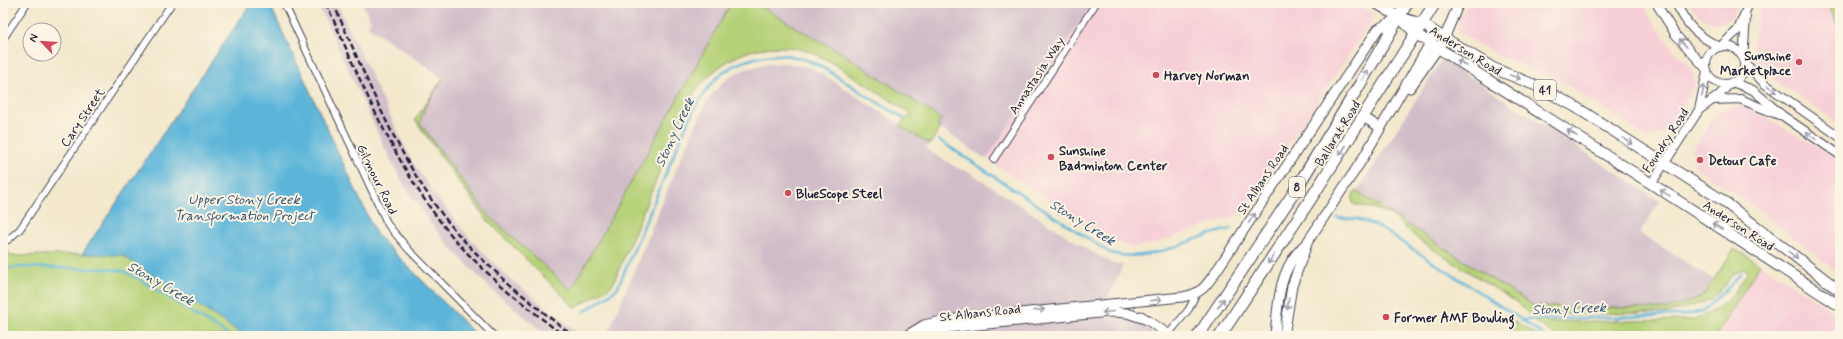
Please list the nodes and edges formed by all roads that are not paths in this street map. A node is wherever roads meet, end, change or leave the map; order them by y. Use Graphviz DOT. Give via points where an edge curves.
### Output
graph roads {
  1 [pos="27,3"];
  2 [pos="172,3"];
  3 [pos="284,3"];
  4 [pos="1096,3"];
  5 [pos="1376,3"];
  6 [pos="1407,3"];
  7 [pos="1435,3"];
  8 [pos="1459,3"];
  9 [pos="1656,3"];
  10 [pos="1676,3"];
  11 [pos="1748,6"];
  12 [pos="1399,17"];
  13 [pos="1419,29"];
  14 [pos="1440,36"];
  15 [pos="3,39"];
  16 [pos="1434,45"];
  17 [pos="1721,47"];
  18 [pos="1743,60"];
  19 [pos="1707,70"];
  20 [pos="1731,82"];
  21 [pos="1713,100"];
  22 [pos="1699,110"];
  23 [pos="1783,116"];
  24 [pos="1364,117"];
  25 [pos="1381,128"];
  26 [pos="1840,137"];
  27 [pos="1840,154"];
  28 [pos="994,159"];
  29 [pos="1664,163"];
  30 [pos="1651,184"];
  31 [pos="8,240"];
  32 [pos="1308,241"];
  33 [pos="1284,275"];
  34 [pos="1294,278"];
  35 [pos="1840,291"];
  36 [pos="1196,294"];
  37 [pos="1117,304"];
  38 [pos="1840,306"];
  39 [pos="1054,313"];
  40 [pos="1145,319"];
  41 [pos="947,324"];
  42 [pos="1169,335"];
  43 [pos="494,336"];
  44 [pos="906,336"];
  45 [pos="912,336"];
  46 [pos="1198,336"];
  47 [pos="1220,336"];
  48 [pos="1275,336"];
  49 [pos="1284,336"];
  1 -- 15 [label="street"];
  2 -- 31 [label="street, Cary Street" via="20,230"];
  3 -- 43 [label="street, Gilmour Road" via="388,225 409,250"];
  4 -- 28 [label="street, Annastasia Way"];
  5 -- 12 [label="main road, 41"];
  6 -- 12 [label="highway, Ballarat Road / 8"];
  7 -- 13 [label="highway, Ballarat Road / 8"];
  8 -- 14 [label="main road"];
  19 -- 9 [label="street, one-way" via="1675,34"];
  10 -- 17 [label="street" via="1695,32"];
  11 -- 17 [label="street" via="1738,30"];
  11 -- 18 [label="street"];
  12 -- 13 [label="main road, Anderson Road / 41"];
  36 -- 12 [label="main road, St Albans Road, one-way" via="1208,284 1378,29"];
  46 -- 12 [label="highway, Ballarat Road / 8, one-way" via="1297,188"];
  13 -- 14 [label="main road, Anderson Road / 41"];
  13 -- 16 [label="main road, Anderson Road / 41"];
  13 -- 24 [label="highway, Ballarat Road / 8"];
  14 -- 16 [label="main road"];
  14 -- 29 [label="main road, Anderson Road / 41, one-way" via="1493,68 1562,99"];
  16 -- 25 [label="main road"];
  30 -- 16 [label="main road, Anderson Road / 41, one-way"];
  17 -- 18 [label="street" via="1734,48"];
  17 -- 19 [label="street" via="1709,54"];
  18 -- 20 [label="street" via="1740,76"];
  18 -- 26 [label="street, one-way" via="1765,84"];
  19 -- 20 [label="street" via="1717,82"];
  22 -- 19 [label="street, Foundry Road, one-way"];
  20 -- 21 [label="street, Foundry Road"];
  20 -- 23 [label="street" via="1752,89"];
  21 -- 22 [label="street, Foundry Road"];
  21 -- 23 [label="street" via="1740,99"];
  22 -- 29 [label="street, Foundry Road"];
  27 -- 23 [label="street, one-way"];
  24 -- 25 [label="main road"];
  24 -- 47 [label="highway, Ballarat Road / 8, one-way"];
  25 -- 32 [label="main road"];
  29 -- 30 [label="street, Foundry Road"];
  29 -- 35 [label="main road, Anderson Road / 41, one-way" via="1722,200"];
  38 -- 30 [label="main road, Anderson Road / 41, one-way"];
  32 -- 33 [label="main road" via="1294,257"];
  32 -- 34 [label="main road"];
  33 -- 34 [label="main road"];
  33 -- 48 [label="main road" via="1278,295"];
  34 -- 49 [label="main road, one-way"];
  37 -- 36 [label="main road, St Albans Road, one-way"];
  36 -- 42 [label="street"];
  37 -- 39 [label="main road, St Albans Road"];
  37 -- 40 [label="main road, St Albans Road" via="1133,309"];
  40 -- 39 [label="main road, St Albans Road, one-way" via="1114,311"];
  39 -- 41 [label="main road, St Albans Road"];
  40 -- 42 [label="main road, St Albans Road"];
  41 -- 44 [label="main road, St Albans Road" via="924,325"];
  41 -- 45 [label="main road, St Albans Road"];
}
